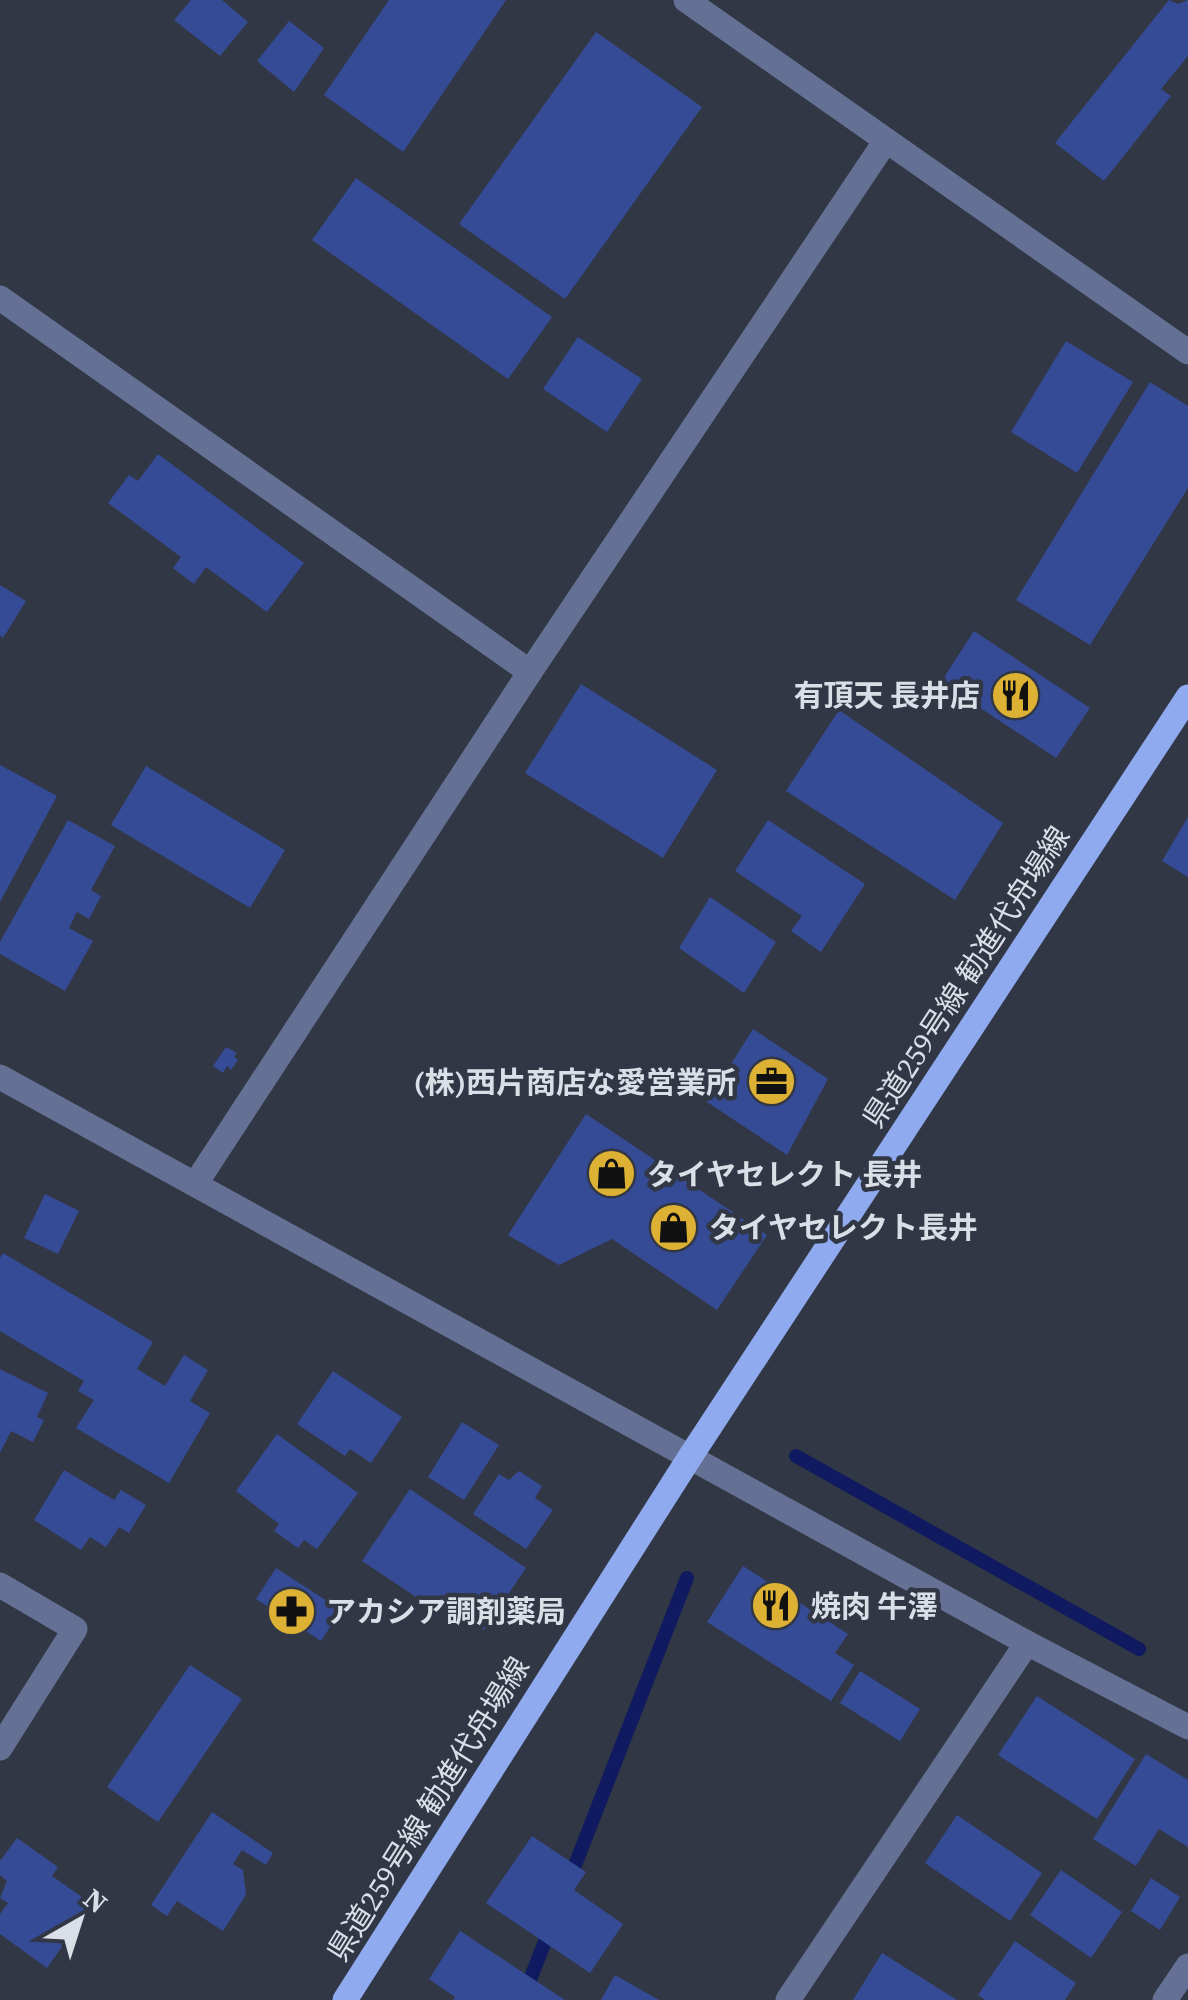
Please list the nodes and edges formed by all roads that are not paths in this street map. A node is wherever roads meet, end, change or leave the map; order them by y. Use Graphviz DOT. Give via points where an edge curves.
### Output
graph roads {
  1 [pos="686,0"];
  2 [pos="886,142"];
  3 [pos="0,298"];
  4 [pos="1188,352"];
  5 [pos="530,672"];
  6 [pos="1188,698"];
  7 [pos="0,1076"];
  8 [pos="196,1183"];
  9 [pos="690,1457"];
  10 [pos="0,1585"];
  11 [pos="1027,1643"];
  12 [pos="1185,1719"];
  13 [pos="0,1748"];
  14 [pos="1188,1966"];
  15 [pos="345,2000"];
  16 [pos="788,2000"];
  17 [pos="1165,2000"];
  1 -- 2 [label="street"];
  2 -- 4 [label="street"];
  2 -- 5 [label="street"];
  3 -- 5 [label="street"];
  5 -- 8 [label="street"];
  6 -- 9 [label="main road, 県道259号線 勧進代舟場線"];
  7 -- 8 [label="street"];
  8 -- 9 [label="street"];
  9 -- 11 [label="street"];
  9 -- 15 [label="main road, 県道259号線 勧進代舟場線"];
  10 -- 13 [label="street" via="76,1629"];
  11 -- 12 [label="street"];
  11 -- 16 [label="street"];
  14 -- 17 [label="street"];
}
